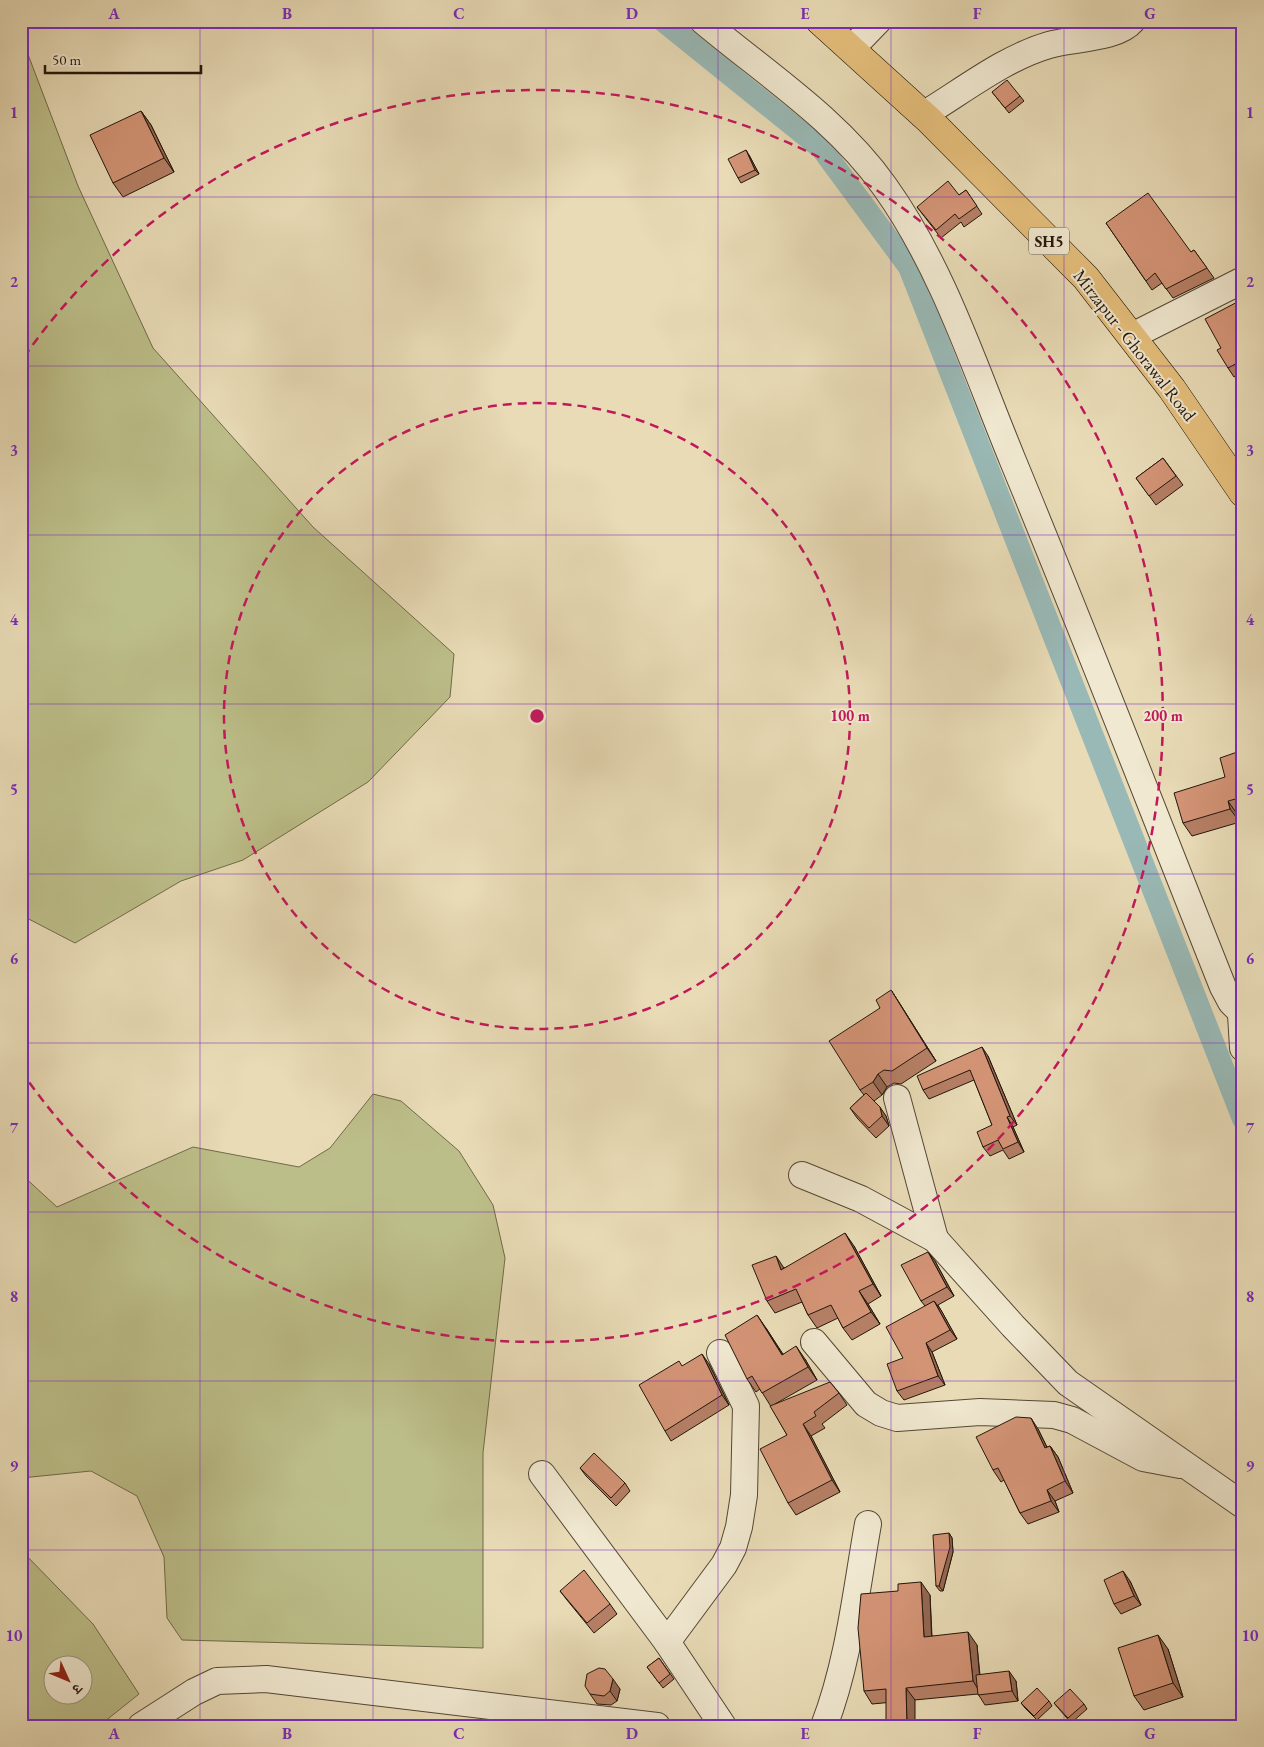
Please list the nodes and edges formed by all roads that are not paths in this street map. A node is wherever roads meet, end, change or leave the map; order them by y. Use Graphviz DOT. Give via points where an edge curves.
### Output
graph roads {
  1 [pos="703,21"];
  2 [pos="820,21"];
  3 [pos="878,21"];
  4 [pos="1132,21"];
  5 [pos="851,49"];
  6 [pos="923,115"];
  7 [pos="1243,280"];
  8 [pos="1132,336"];
  9 [pos="1243,493"];
  10 [pos="1242,1014"];
  11 [pos="1243,1048"];
  12 [pos="897,1098"];
  13 [pos="802,1175"];
  14 [pos="935,1239"];
  15 [pos="814,1342"];
  16 [pos="720,1353"];
  17 [pos="1188,1466"];
  18 [pos="542,1474"];
  19 [pos="1243,1505"];
  20 [pos="868,1524"];
  21 [pos="667,1642"];
  22 [pos="141,1726"];
  23 [pos="656,1726"];
  24 [pos="723,1726"];
  25 [pos="824,1726"];
  1 -- 10 [label="street" via="839,134 884,186 927,255 1047,543 1223,986"];
  2 -- 5 [label="main road, Mirzapur - Ghorawal Road / SH5"];
  3 -- 5 [label="street"];
  4 -- 6 [label="street" via="1116,32 1042,47"];
  5 -- 6 [label="main road, Mirzapur - Ghorawal Road / SH5"];
  6 -- 8 [label="main road, Mirzapur - Ghorawal Road / SH5" via="1086,278"];
  7 -- 8 [label="street"];
  8 -- 9 [label="main road, Mirzapur - Ghorawal Road / SH5"];
  10 -- 11 [label="street"];
  12 -- 14 [label="street"];
  13 -- 14 [label="street" via="861,1199"];
  14 -- 17 [label="street" via="1068,1383"];
  15 -- 17 [label="street" via="866,1404 896,1418 980,1412 1054,1415 1072,1420 1144,1458"];
  16 -- 21 [label="street" via="746,1406 740,1527 724,1565"];
  17 -- 19 [label="street"];
  18 -- 21 [label="street"];
  20 -- 25 [label="street" via="848,1641 835,1698"];
  21 -- 24 [label="street"];
  22 -- 23 [label="street" via="217,1681 266,1679"];
}
